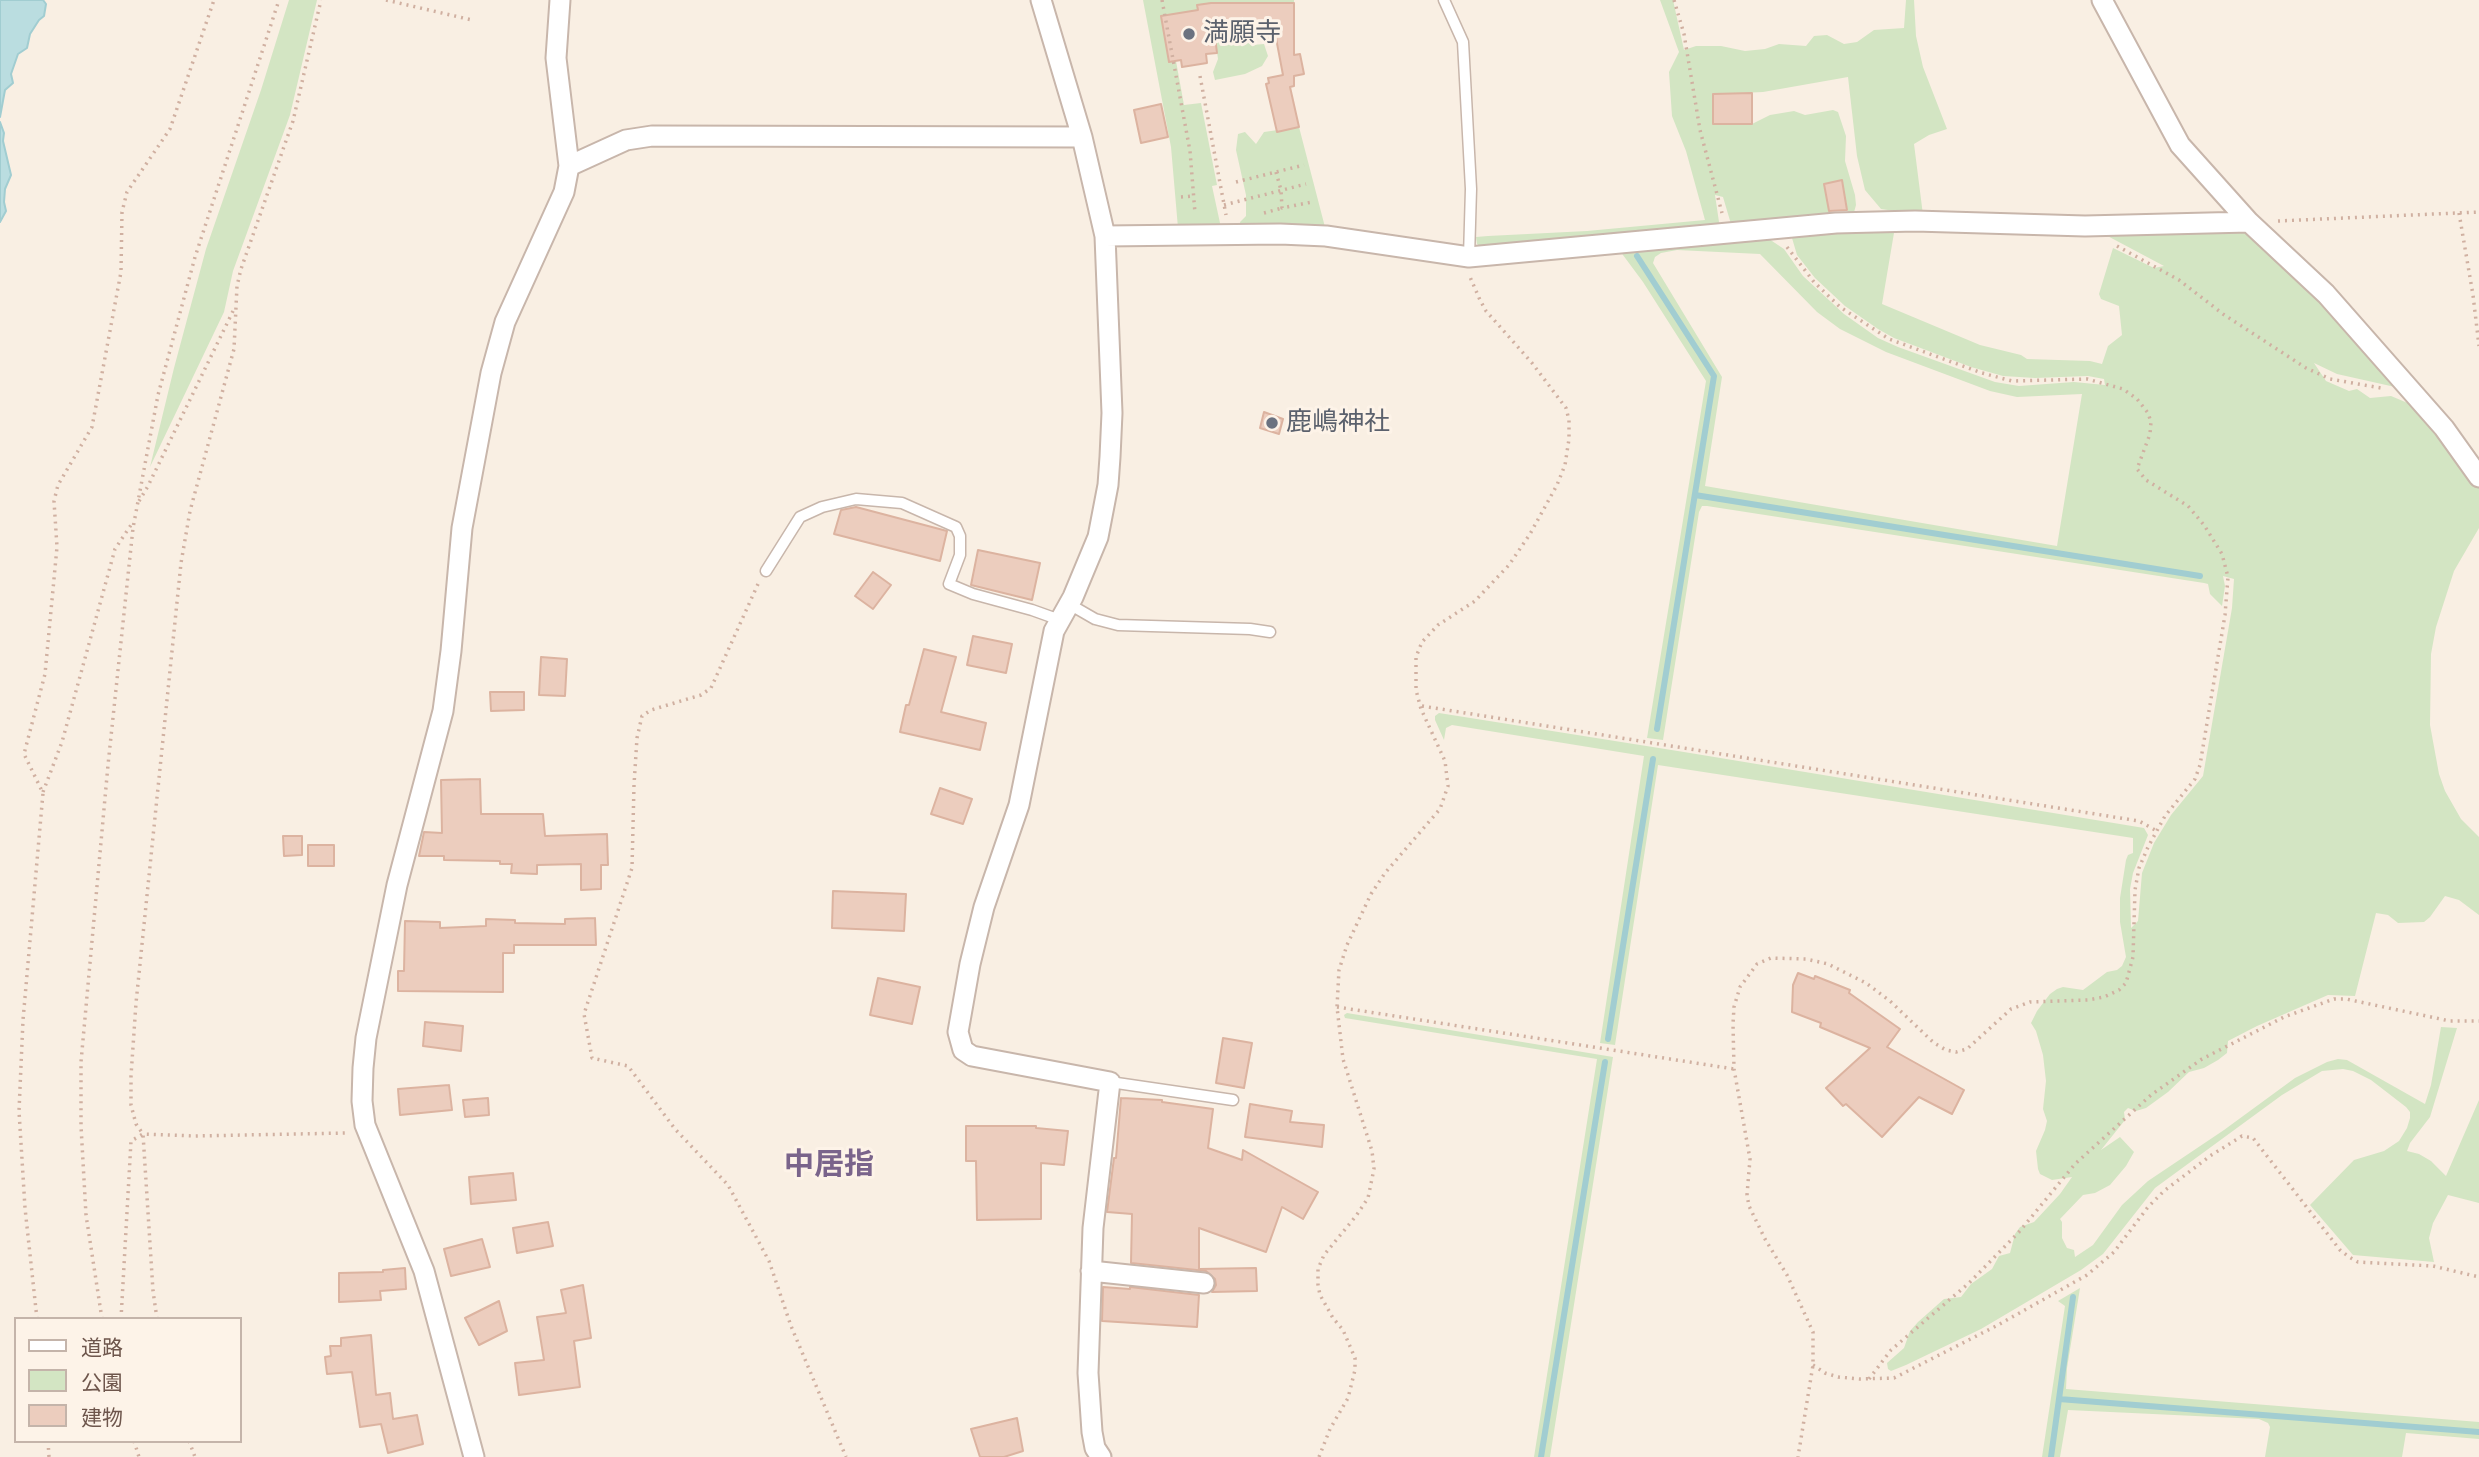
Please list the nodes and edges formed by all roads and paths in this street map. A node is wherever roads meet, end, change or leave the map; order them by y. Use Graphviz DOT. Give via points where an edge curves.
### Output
graph roads {
  1 [pos="214,0"];
  2 [pos="279,0"];
  3 [pos="321,0"];
  4 [pos="386,0"];
  5 [pos="560,0"];
  6 [pos="1041,0"];
  7 [pos="1162,0"];
  8 [pos="1444,0"];
  9 [pos="1674,0"];
  10 [pos="2102,0"];
  11 [pos="472,20"];
  12 [pos="1200,76"];
  13 [pos="1082,137"];
  14 [pos="1304,165"];
  15 [pos="569,166"];
  16 [pos="1276,172"];
  17 [pos="1236,182"];
  18 [pos="1306,184"];
  19 [pos="1281,190"];
  20 [pos="1194,196"];
  21 [pos="1181,197"];
  22 [pos="1312,202"];
  23 [pos="1224,205"];
  24 [pos="1282,208"];
  25 [pos="1225,212"];
  26 [pos="2479,212"];
  27 [pos="1206,213"];
  28 [pos="1218,213"];
  29 [pos="1263,213"];
  30 [pos="2459,213"];
  31 [pos="2249,222"];
  32 [pos="1779,229"];
  33 [pos="1727,233"];
  34 [pos="1230,235"];
  35 [pos="1105,236"];
  36 [pos="2111,243"];
  37 [pos="1469,257"];
  38 [pos="236,305"];
  39 [pos="2479,346"];
  40 [pos="2383,389"];
  41 [pos="2479,477"];
  42 [pos="138,503"];
  43 [pos="134,520"];
  44 [pos="766,571"];
  45 [pos="1064,612"];
  46 [pos="1270,632"];
  47 [pos="1420,706"];
  48 [pos="43,793"];
  49 [pos="2157,831"];
  50 [pos="1337,1007"];
  51 [pos="2479,1021"];
  52 [pos="1734,1069"];
  53 [pos="1110,1082"];
  54 [pos="1233,1100"];
  55 [pos="365,1125"];
  56 [pos="143,1134"];
  57 [pos="1091,1271"];
  58 [pos="2479,1277"];
  59 [pos="1204,1283"];
  60 [pos="37,1317"];
  61 [pos="102,1317"];
  62 [pos="121,1317"];
  63 [pos="157,1317"];
  64 [pos="1812,1365"];
  65 [pos="1869,1379"];
  66 [pos="474,1457"];
  67 [pos="846,1457"];
  68 [pos="1101,1457"];
  69 [pos="1319,1457"];
  70 [pos="1798,1457"];
  1 -- 48 [label="path" via="170,129 127,192 121,272 92,427 58,485 54,501 57,547 45,674 24,754"];
  2 -- 42 [label="path" via="195,257 158,395"];
  3 -- 38 [label="path" via="297,108 241,269"];
  4 -- 11 [label="path"];
  5 -- 15 [label="street" via="556,58"];
  6 -- 13 [label="street"];
  7 -- 20 [label="path"];
  8 -- 37 [label="lane" via="1463,43 1471,190"];
  9 -- 33 [label="path"];
  10 -- 31 [label="street" via="2180,145"];
  12 -- 23 [label="path"];
  13 -- 15 [label="street" via="652,136 626,140"];
  13 -- 35 [label="street"];
  14 -- 16 [label="path"];
  15 -- 55 [label="street" via="564,192 505,322 488,384 462,528 443,711 397,885 366,1038"];
  16 -- 17 [label="path"];
  16 -- 19 [label="path"];
  18 -- 19 [label="path"];
  19 -- 23 [label="path"];
  19 -- 24 [label="path"];
  20 -- 21 [label="path"];
  20 -- 27 [label="path" via="1194,213"];
  22 -- 24 [label="path"];
  23 -- 25 [label="path"];
  24 -- 29 [label="path"];
  25 -- 28 [label="path"];
  25 -- 34 [label="path"];
  26 -- 30 [label="path"];
  30 -- 31 [label="path"];
  30 -- 39 [label="path"];
  31 -- 32 [label="street" via="2085,226 1915,221"];
  31 -- 41 [label="street" via="2326,294 2438,421"];
  32 -- 33 [label="street"];
  32 -- 49 [label="path" via="1787,248 1814,282 1840,307 1889,339 2012,381 2108,383 2130,394 2148,413 2150,434 2137,469 2196,515 2222,554 2228,577 2200,765"];
  33 -- 37 [label="street"];
  34 -- 35 [label="street"];
  34 -- 37 [label="street" via="1326,236"];
  35 -- 45 [label="street" via="1112,413 1108,485 1098,537"];
  36 -- 40 [label="path" via="2179,280 2306,368 2330,379"];
  37 -- 47 [label="path" via="1480,300 1566,408 1569,439 1557,485 1509,565 1475,601 1438,625 1422,642 1414,675"];
  38 -- 42 [label="path"];
  38 -- 56 [label="path" via="234,349 190,511 180,576 136,1003 131,1105"];
  42 -- 43 [label="path"];
  43 -- 48 [label="path" via="115,549 62,742"];
  43 -- 61 [label="path" via="81,1062 86,1216"];
  44 -- 45 [label="lane" via="800,517 856,499 902,503 956,527 960,555 949,584 1032,610"];
  44 -- 67 [label="path" via="711,688 642,716 637,738 632,868 584,1014 592,1058 628,1066 675,1129 728,1185 769,1261"];
  45 -- 46 [label="lane" via="1118,625"];
  45 -- 53 [label="street" via="1047,658 1019,805 984,907 958,1032 963,1050 972,1056"];
  47 -- 49 [label="path" via="2139,821"];
  47 -- 50 [label="path" via="1445,761 1446,798 1371,894 1339,970"];
  48 -- 60 [label="path" via="19,1111"];
  49 -- 52 [label="path" via="2139,867 2133,957 2126,983 2119,990 2088,1000 2031,1002 2011,1009 1968,1049 1956,1052 1934,1043 1890,1001 1852,974 1818,961 1771,958 1751,969 1737,997 1732,1024"];
  50 -- 52 [label="path"];
  50 -- 69 [label="path" via="1348,1079 1374,1169 1368,1198 1318,1269 1320,1295 1355,1358 1348,1398"];
  51 -- 65 [label="path" via="2450,1021 2334,999 2284,1017 2202,1059 2151,1095 2075,1164 2020,1232 1891,1350"];
  52 -- 64 [label="path" via="1750,1159 1749,1206 1812,1332"];
  53 -- 54 [label="lane"];
  53 -- 57 [label="street" via="1095,1195"];
  55 -- 56 [label="path" via="347,1133"];
  55 -- 66 [label="street" via="424,1272"];
  56 -- 62 [label="path" via="131,1141"];
  56 -- 63 [label="path"];
  57 -- 59 [label="street"];
  57 -- 68 [label="street" via="1088,1373 1092,1432"];
  58 -- 65 [label="path" via="2433,1266 2349,1258 2253,1138 2242,1136 2164,1191 2114,1252 2087,1275 1911,1370 1894,1378"];
  64 -- 65 [label="path" via="1838,1377"];
  64 -- 70 [label="path"];
}
